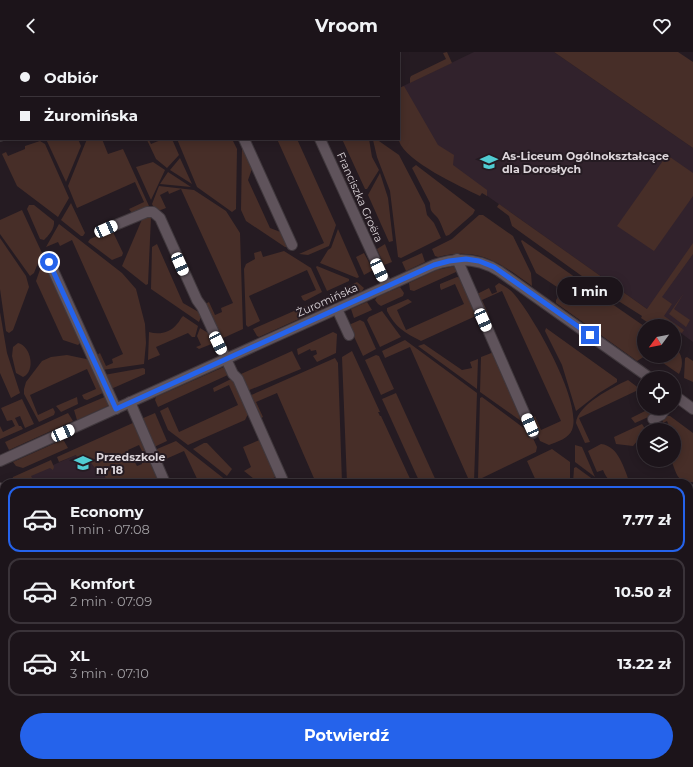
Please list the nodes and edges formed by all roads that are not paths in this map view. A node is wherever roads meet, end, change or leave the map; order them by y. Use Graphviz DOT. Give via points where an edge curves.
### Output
graph roads {
  1 [pos="244,140"];
  2 [pos="320,140"];
  3 [pos="101,231"];
  4 [pos="292,245"];
  5 [pos="48,259"];
  6 [pos="457,259"];
  7 [pos="387,286"];
  8 [pos="337,308"];
  9 [pos="349,335"];
  10 [pos="226,359"];
  11 [pos="640,371"];
  12 [pos="681,401"];
  13 [pos="130,402"];
  14 [pos="116,409"];
  15 [pos="693,409"];
  16 [pos="661,415"];
  17 [pos="653,419"];
  18 [pos="533,433"];
  19 [pos="0,461"];
  20 [pos="163,479"];
  21 [pos="282,479"];
  1 -- 4 [label="street"];
  2 -- 7 [label="street, Franciszka Groëra"];
  3 -- 10 [label="street" via="145,212 157,215"];
  5 -- 14 [label="street"];
  6 -- 7 [label="street, Żuromińska" via="434,265"];
  6 -- 11 [label="street, Żuromińska" via="479,261 500,271"];
  6 -- 18 [label="street"];
  7 -- 8 [label="street, Żuromińska"];
  8 -- 9 [label="street"];
  8 -- 10 [label="street, Żuromińska"];
  10 -- 13 [label="street, Żuromińska"];
  10 -- 21 [label="street" via="238,379"];
  12 -- 15 [label="street"];
  13 -- 14 [label="street, Żuromińska"];
  13 -- 20 [label="street"];
  14 -- 19 [label="street, Żuromińska"];
  16 -- 17 [label="street"];
}
